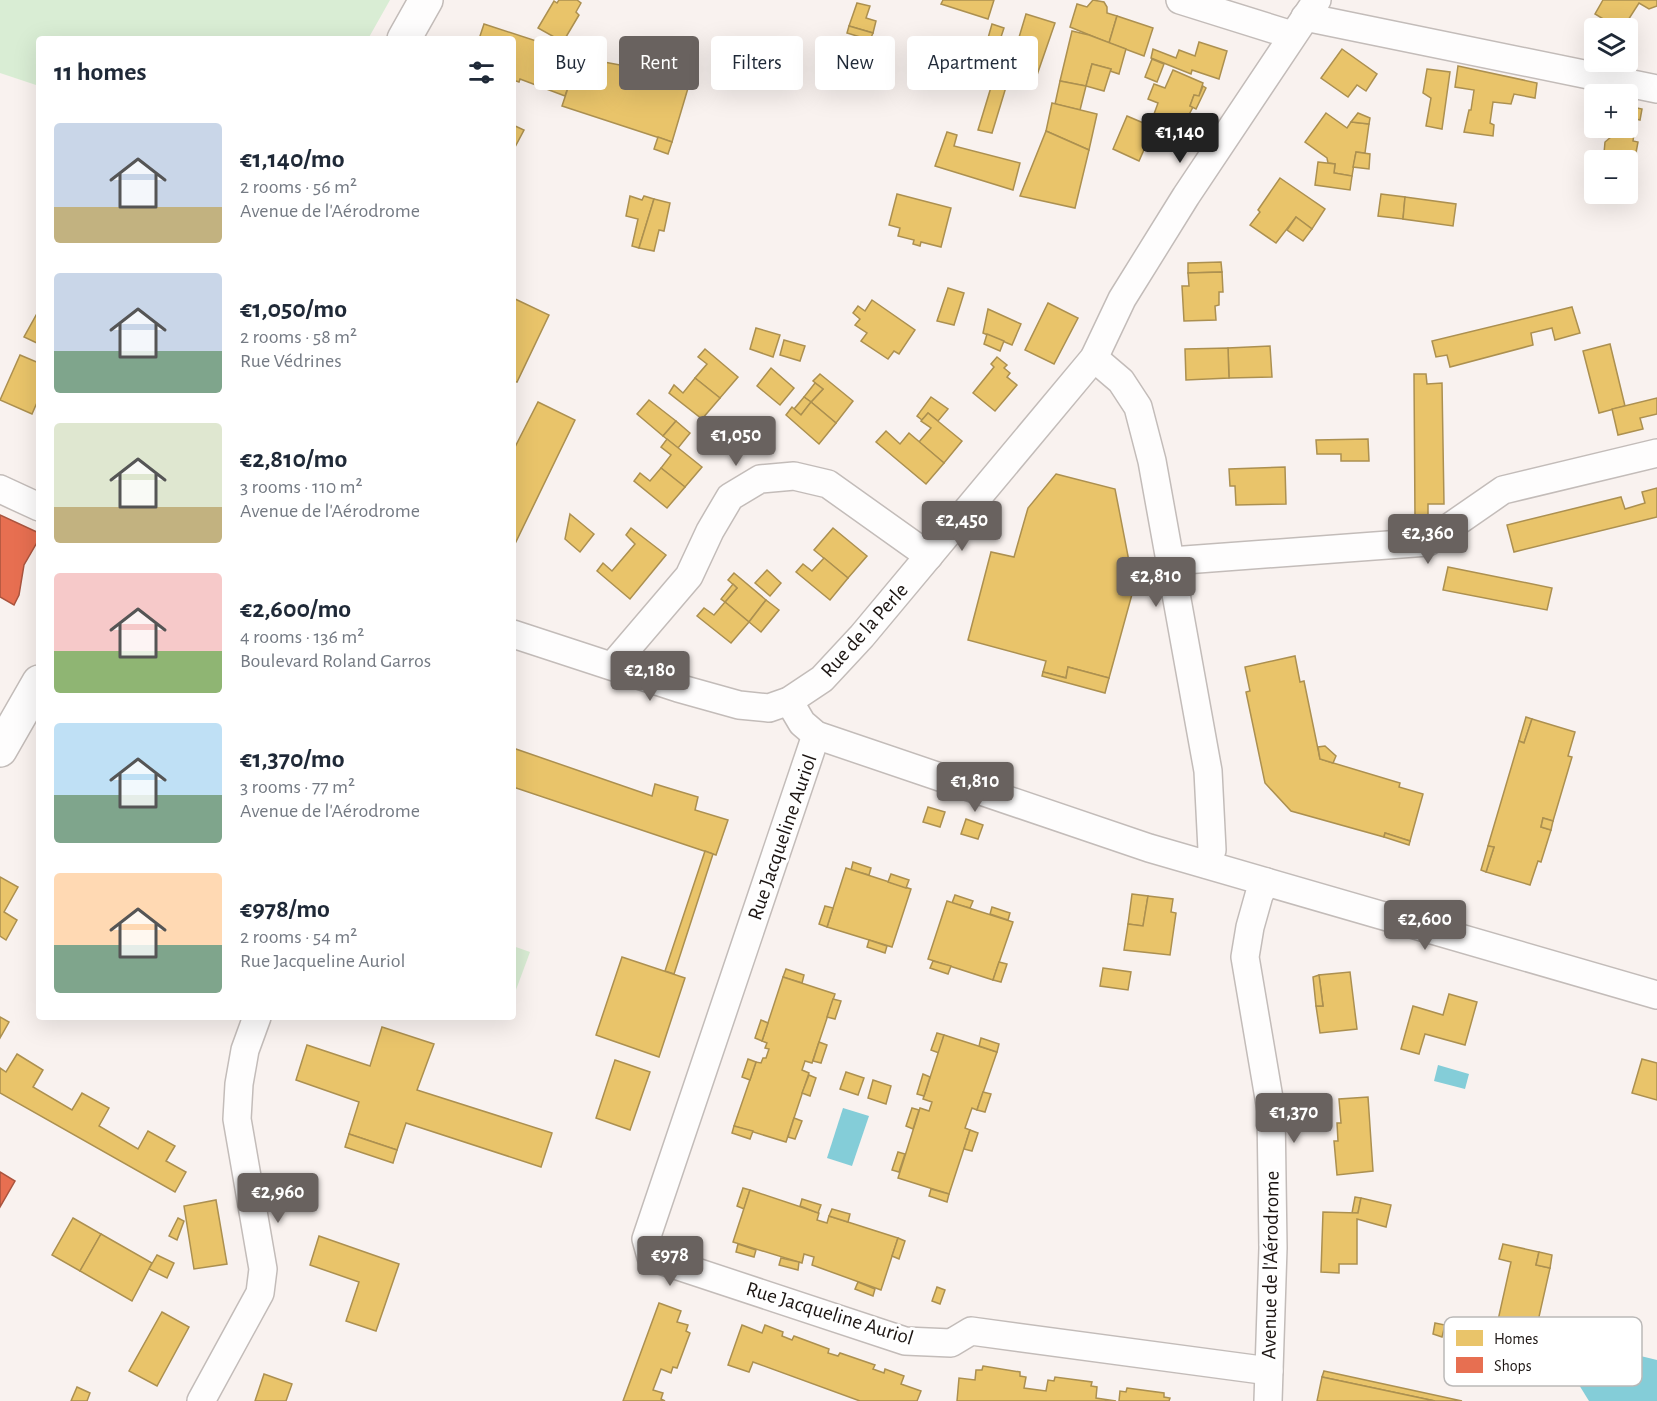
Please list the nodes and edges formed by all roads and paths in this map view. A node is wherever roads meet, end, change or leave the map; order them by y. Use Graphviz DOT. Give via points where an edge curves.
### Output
graph roads {
  1 [pos="426,0"];
  2 [pos="1180,0"];
  3 [pos="1305,17"];
  4 [pos="406,36"];
  5 [pos="1657,89"];
  6 [pos="1094,358"];
  7 [pos="1657,453"];
  8 [pos="0,489"];
  9 [pos="36,506"];
  10 [pos="929,556"];
  11 [pos="1171,561"];
  12 [pos="516,635"];
  13 [pos="613,665"];
  14 [pos="36,687"];
  15 [pos="789,701"];
  16 [pos="816,735"];
  17 [pos="0,750"];
  18 [pos="1206,864"];
  19 [pos="1266,882"];
  20 [pos="1657,995"];
  21 [pos="256,1020"];
  22 [pos="1269,1371"];
  23 [pos="201,1401"];
  24 [pos="1268,1401"];
  1 -- 4 [label="main road"];
  2 -- 3 [label="street"];
  3 -- 5 [label="street"];
  3 -- 6 [label="street" via="1122,299"];
  6 -- 10 [label="street, Rue de la Perle"];
  6 -- 11 [label="street" via="1121,381 1138,407"];
  7 -- 11 [label="street" via="1503,490 1428,542"];
  8 -- 9 [label="street"];
  10 -- 13 [label="street" via="828,484 794,476 760,479 730,497 689,576"];
  10 -- 15 [label="street, Rue de la Perle" via="822,679"];
  11 -- 18 [label="street" via="1208,771 1212,850"];
  12 -- 13 [label="street, Rue de la Perle"];
  13 -- 15 [label="street, Rue de la Perle" via="739,705 769,708"];
  14 -- 17 [label="main road"];
  15 -- 16 [label="street, Rue Jacqueline Auriol" via="802,723"];
  16 -- 18 [label="street, Rue Jacqueline Auriol"];
  16 -- 22 [label="street, Rue Jacqueline Auriol" via="646,1239 651,1257 905,1341 951,1343 971,1331"];
  18 -- 19 [label="street, Rue Jacqueline Auriol"];
  19 -- 20 [label="street, Rue Jacqueline Auriol"];
  19 -- 22 [label="street, Avenue de l'Aérodrome" via="1259,894 1245,957 1271,1110 1273,1248"];
  21 -- 23 [label="street" via="245,1050 237,1119 263,1269 260,1293"];
  22 -- 24 [label="street, Avenue de l'Aérodrome"];
}
